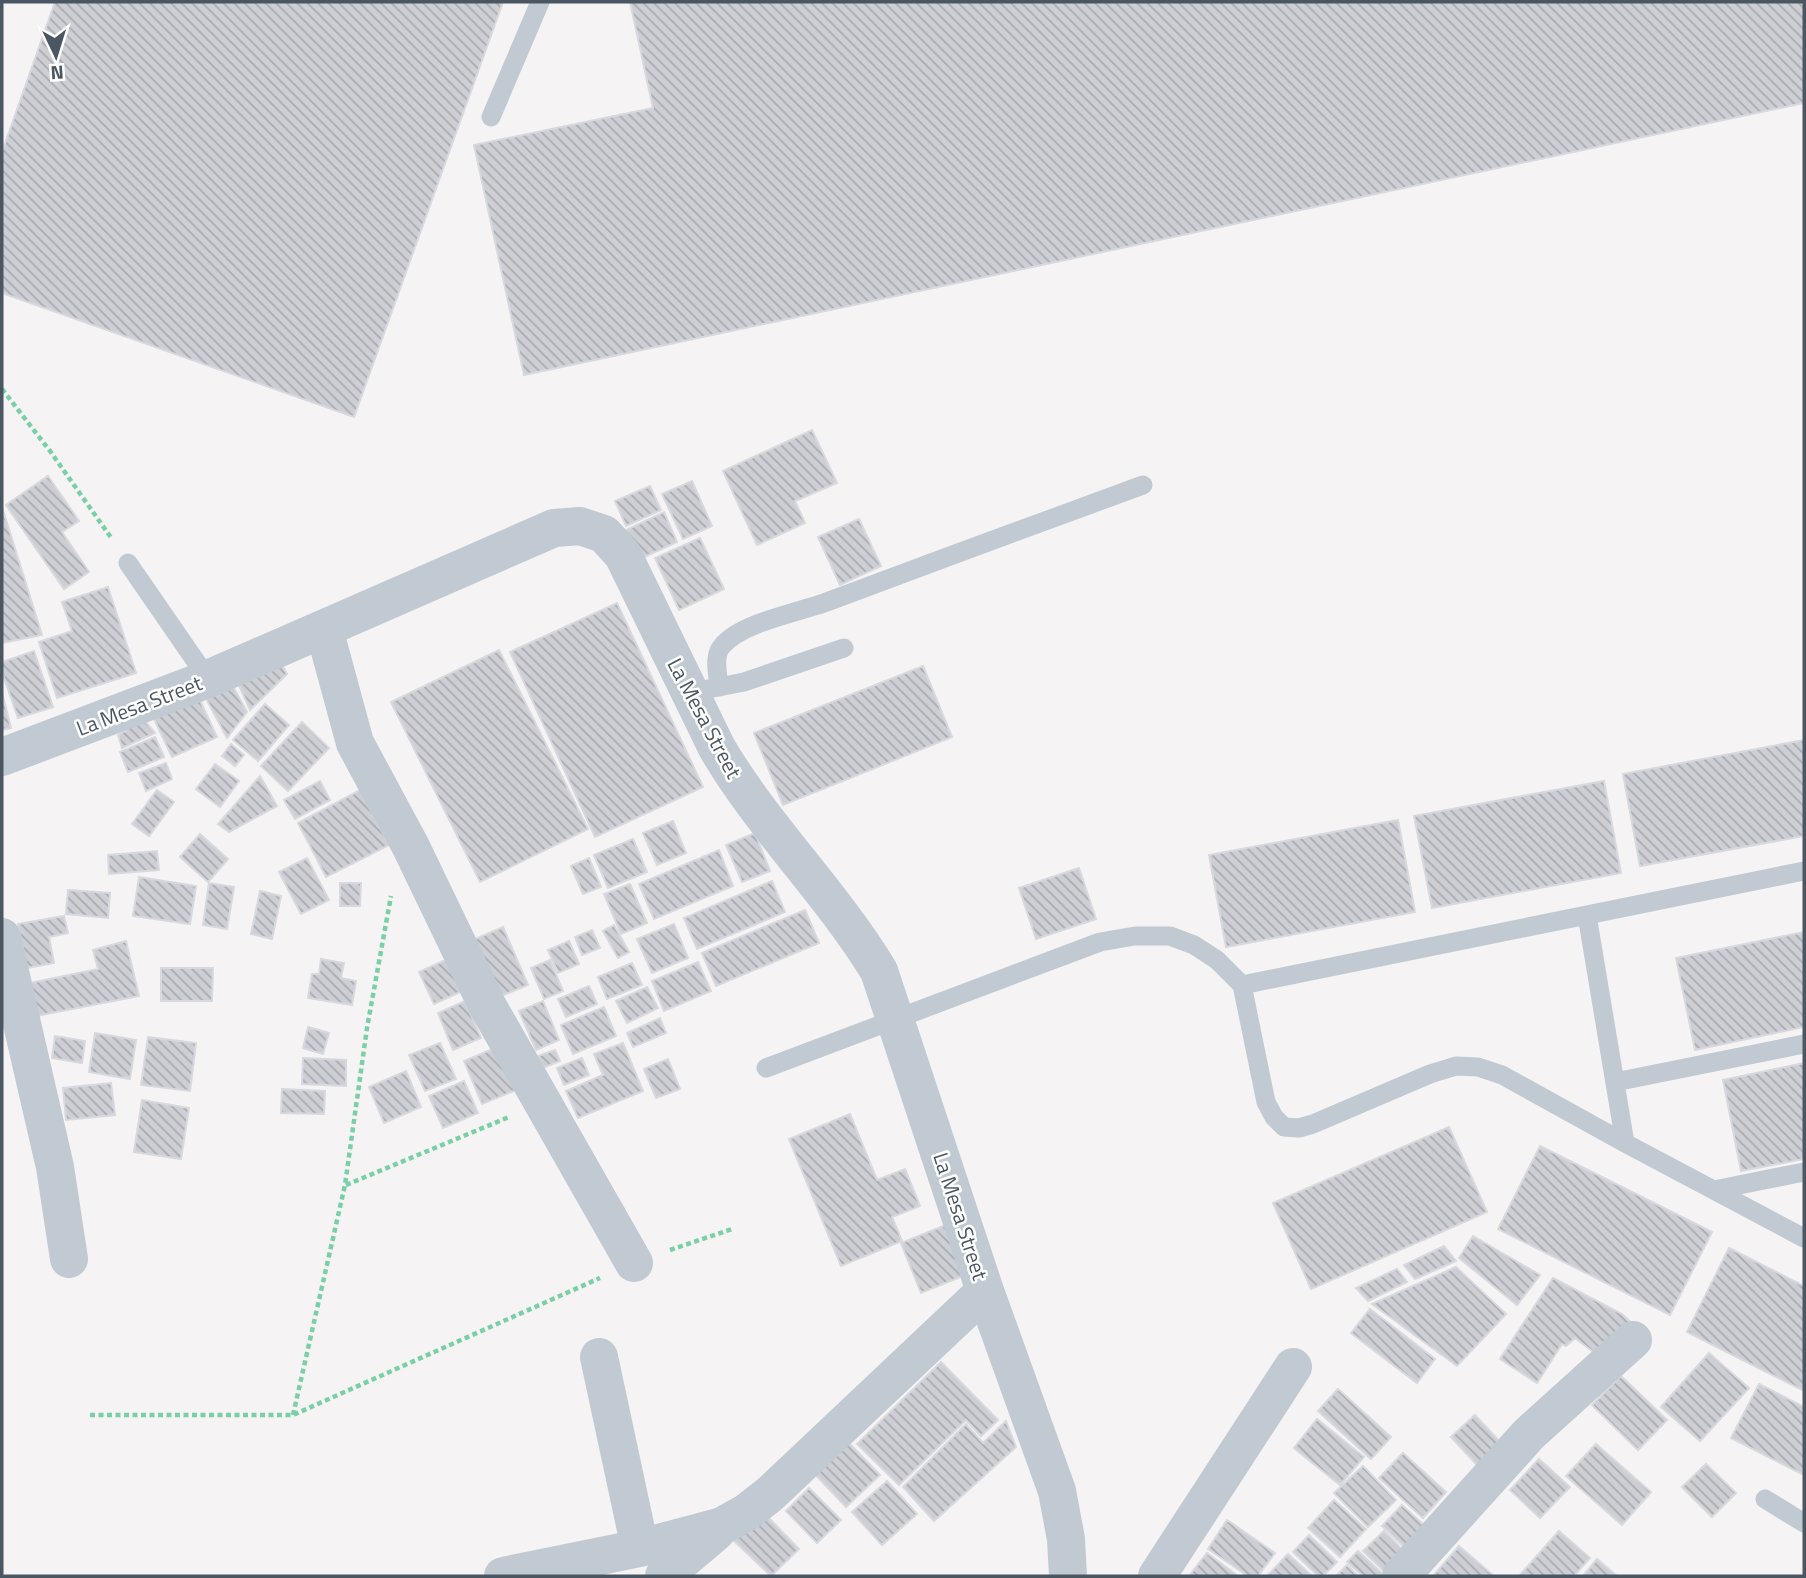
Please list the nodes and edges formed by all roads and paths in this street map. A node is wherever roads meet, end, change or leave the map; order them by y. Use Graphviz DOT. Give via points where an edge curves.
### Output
graph roads {
  1 [pos="540,2"];
  2 [pos="491,117"];
  3 [pos="2,389"];
  4 [pos="1143,485"];
  5 [pos="128,563"];
  6 [pos="324,629"];
  7 [pos="844,648"];
  8 [pos="208,680"];
  9 [pos="705,690"];
  10 [pos="2,757"];
  11 [pos="411,847"];
  12 [pos="1804,871"];
  13 [pos="1587,915"];
  14 [pos="2,937"];
  15 [pos="1242,985"];
  16 [pos="896,1020"];
  17 [pos="1804,1044"];
  18 [pos="766,1068"];
  19 [pos="1615,1082"];
  20 [pos="543,1103"];
  21 [pos="1625,1143"];
  22 [pos="1804,1172"];
  23 [pos="345,1185"];
  24 [pos="1714,1190"];
  25 [pos="732,1229"];
  26 [pos="1804,1238"];
  27 [pos="69,1259"];
  28 [pos="634,1263"];
  29 [pos="985,1291"];
  30 [pos="1633,1340"];
  31 [pos="599,1357"];
  32 [pos="1293,1367"];
  33 [pos="90,1415"];
  34 [pos="293,1415"];
  35 [pos="1765,1499"];
  36 [pos="1804,1523"];
  37 [pos="652,1562"];
  38 [pos="503,1576"];
  39 [pos="1068,1576"];
  40 [pos="1157,1576"];
  41 [pos="1401,1576"];
  1 -- 2 [label="lane"];
  3 -- 5 [label="path"];
  4 -- 9 [label="lane" via="745,630 719,649"];
  5 -- 8 [label="lane"];
  6 -- 8 [label="street, La Mesa Street"];
  6 -- 9 [label="street, La Mesa Street" via="554,528 580,526 604,534 623,555"];
  6 -- 11 [label="street" via="355,743"];
  7 -- 9 [label="lane" via="744,682"];
  8 -- 10 [label="street, La Mesa Street"];
  9 -- 16 [label="street, La Mesa Street" via="717,748 735,779 855,931 879,971"];
  11 -- 20 [label="street" via="487,1005"];
  11 -- 23 [label="path" via="395,879 386,918"];
  12 -- 13 [label="lane"];
  13 -- 15 [label="lane"];
  13 -- 19 [label="lane"];
  14 -- 27 [label="street" via="55,1167"];
  15 -- 16 [label="lane" via="1194,945 1170,936 1135,936 1100,942"];
  15 -- 21 [label="lane" via="1266,1102 1284,1127 1312,1124 1430,1074 1456,1066 1478,1067 1502,1074"];
  16 -- 18 [label="lane"];
  16 -- 29 [label="street, La Mesa Street"];
  17 -- 19 [label="lane"];
  19 -- 21 [label="lane"];
  20 -- 23 [label="path"];
  20 -- 28 [label="street"];
  21 -- 24 [label="lane"];
  22 -- 24 [label="lane"];
  23 -- 34 [label="path"];
  24 -- 26 [label="lane"];
  25 -- 28 [label="path"];
  28 -- 34 [label="path"];
  29 -- 37 [label="street" via="770,1494 747,1512"];
  29 -- 39 [label="street, La Mesa Street" via="1058,1491"];
  30 -- 41 [label="street" via="1529,1434"];
  31 -- 37 [label="street"];
  32 -- 40 [label="street"];
  33 -- 34 [label="path"];
  35 -- 36 [label="lane"];
  37 -- 38 [label="street"];
}
